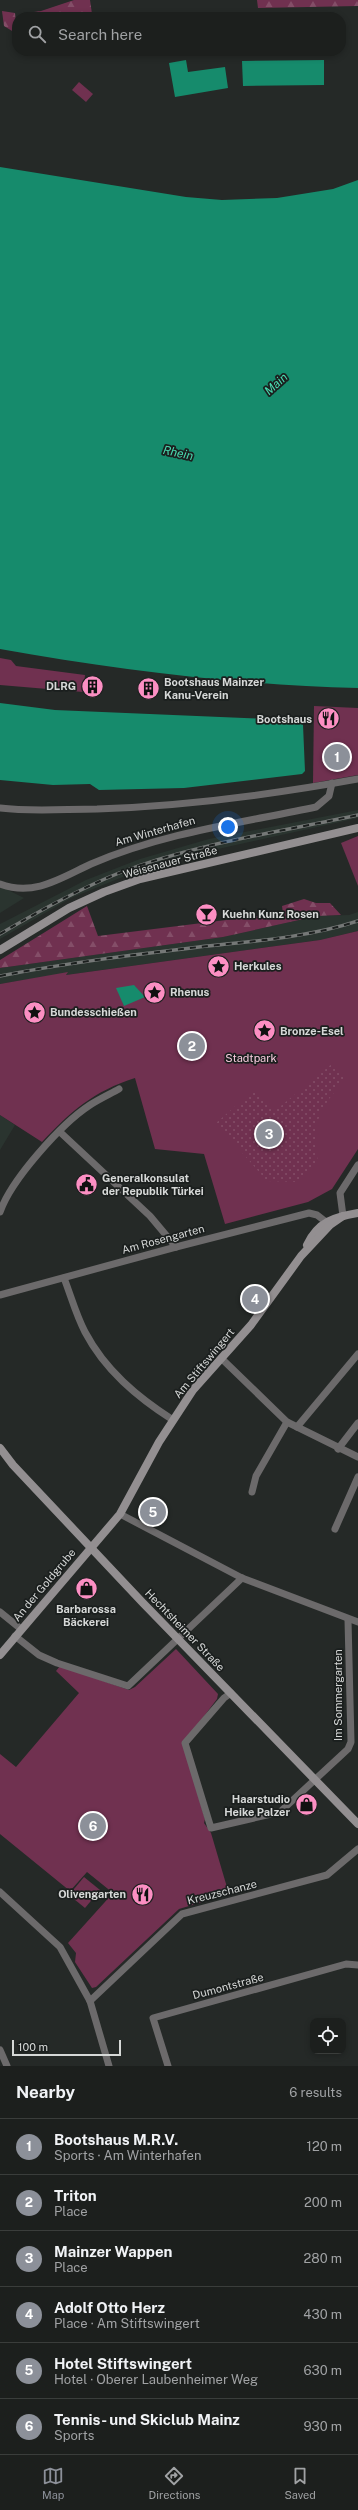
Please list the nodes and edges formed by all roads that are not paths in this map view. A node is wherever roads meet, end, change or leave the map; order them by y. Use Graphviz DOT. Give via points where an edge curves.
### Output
graph roads {
  1 [pos="358,778"];
  2 [pos="332,783"];
  3 [pos="0,808"];
  4 [pos="358,828"];
  5 [pos="0,884"];
  6 [pos="0,950"];
  7 [pos="119,1089"];
  8 [pos="60,1132"];
  9 [pos="358,1165"];
  10 [pos="3,1197"];
  11 [pos="0,1212"];
  12 [pos="358,1213"];
  13 [pos="343,1216"];
  14 [pos="328,1223"];
  15 [pos="176,1247"];
  16 [pos="64,1278"];
  17 [pos="0,1295"];
  18 [pos="358,1354"];
  19 [pos="221,1358"];
  20 [pos="172,1420"];
  21 [pos="287,1422"];
  22 [pos="358,1423"];
  23 [pos="297,1427"];
  24 [pos="0,1448"];
  25 [pos="338,1449"];
  26 [pos="358,1457"];
  27 [pos="358,1477"];
  28 [pos="252,1492"];
  29 [pos="120,1514"];
  30 [pos="335,1529"];
  31 [pos="91,1548"];
  32 [pos="242,1578"];
  33 [pos="0,1612"];
  34 [pos="348,1620"];
  35 [pos="358,1622"];
  36 [pos="18,1633"];
  37 [pos="178,1639"];
  38 [pos="0,1655"];
  39 [pos="231,1693"];
  40 [pos="314,1779"];
  41 [pos="358,1824"];
  42 [pos="358,1849"];
  43 [pos="0,1892"];
  44 [pos="358,1965"];
  45 [pos="90,2001"];
  46 [pos="0,2050"];
  47 [pos="6,2066"];
  48 [pos="109,2066"];
  49 [pos="168,2066"];
  1 -- 2 [label="street, Am Winterhafen"];
  2 -- 3 [label="street, Am Winterhafen" via="236,799 156,807"];
  2 -- 5 [label="street, Am Winterhafen" via="329,796 316,807 175,834 117,853 38,888 20,889"];
  4 -- 6 [label="street, Weisenauer Straße" via="140,879 69,908"];
  7 -- 8 [label="street" via="89,1105"];
  8 -- 10 [label="street"];
  8 -- 15 [label="street" via="150,1216"];
  9 -- 13 [label="street" via="340,1193"];
  10 -- 11 [label="street"];
  12 -- 13 [label="street"];
  13 -- 14 [label="street"];
  14 -- 15 [label="street, Am Rosengarten" via="309,1213"];
  14 -- 19 [label="street, Am Stiftswingert" via="315,1232 272,1299"];
  15 -- 16 [label="street, Am Rosengarten"];
  16 -- 17 [label="street, Am Rosengarten"];
  16 -- 20 [label="street" via="86,1333 105,1363 137,1395"];
  18 -- 23 [label="street"];
  19 -- 20 [label="street, Am Stiftswingert" via="193,1390"];
  19 -- 21 [label="street"];
  20 -- 29 [label="street, Am Stiftswingert"];
  21 -- 23 [label="street"];
  21 -- 28 [label="street" via="256,1476"];
  22 -- 25 [label="street"];
  23 -- 25 [label="street"];
  24 -- 31 [label="street, Hechtsheimer Straße"];
  25 -- 26 [label="street"];
  27 -- 30 [label="street"];
  29 -- 31 [label="street, Am Stiftswingert"];
  29 -- 32 [label="street"];
  31 -- 36 [label="street, An der Goldgrube"];
  31 -- 37 [label="street, Hechtsheimer Straße"];
  32 -- 34 [label="street"];
  32 -- 37 [label="street"];
  33 -- 36 [label="street"];
  34 -- 35 [label="street"];
  34 -- 40 [label="street, Im Sommergarten" via="351,1742 348,1749"];
  36 -- 37 [label="street" via="39,1655 51,1661 128,1686"];
  36 -- 38 [label="street, An der Goldgrube"];
  37 -- 39 [label="street, Hechtsheimer Straße"];
  39 -- 40 [label="street, Hechtsheimer Straße"];
  39 -- 40 [label="street, Im Sommergarten" via="185,1743 211,1828 280,1812"];
  40 -- 41 [label="street, Hechtsheimer Straße"];
  42 -- 45 [label="street, Kreuzschanze" via="327,1875 182,1914"];
  43 -- 45 [label="street" via="60,1947"];
  44 -- 49 [label="street, Dumontstraße" via="346,1964 153,2018"];
  45 -- 48 [label="street"];
  46 -- 47 [label="street"];
}
